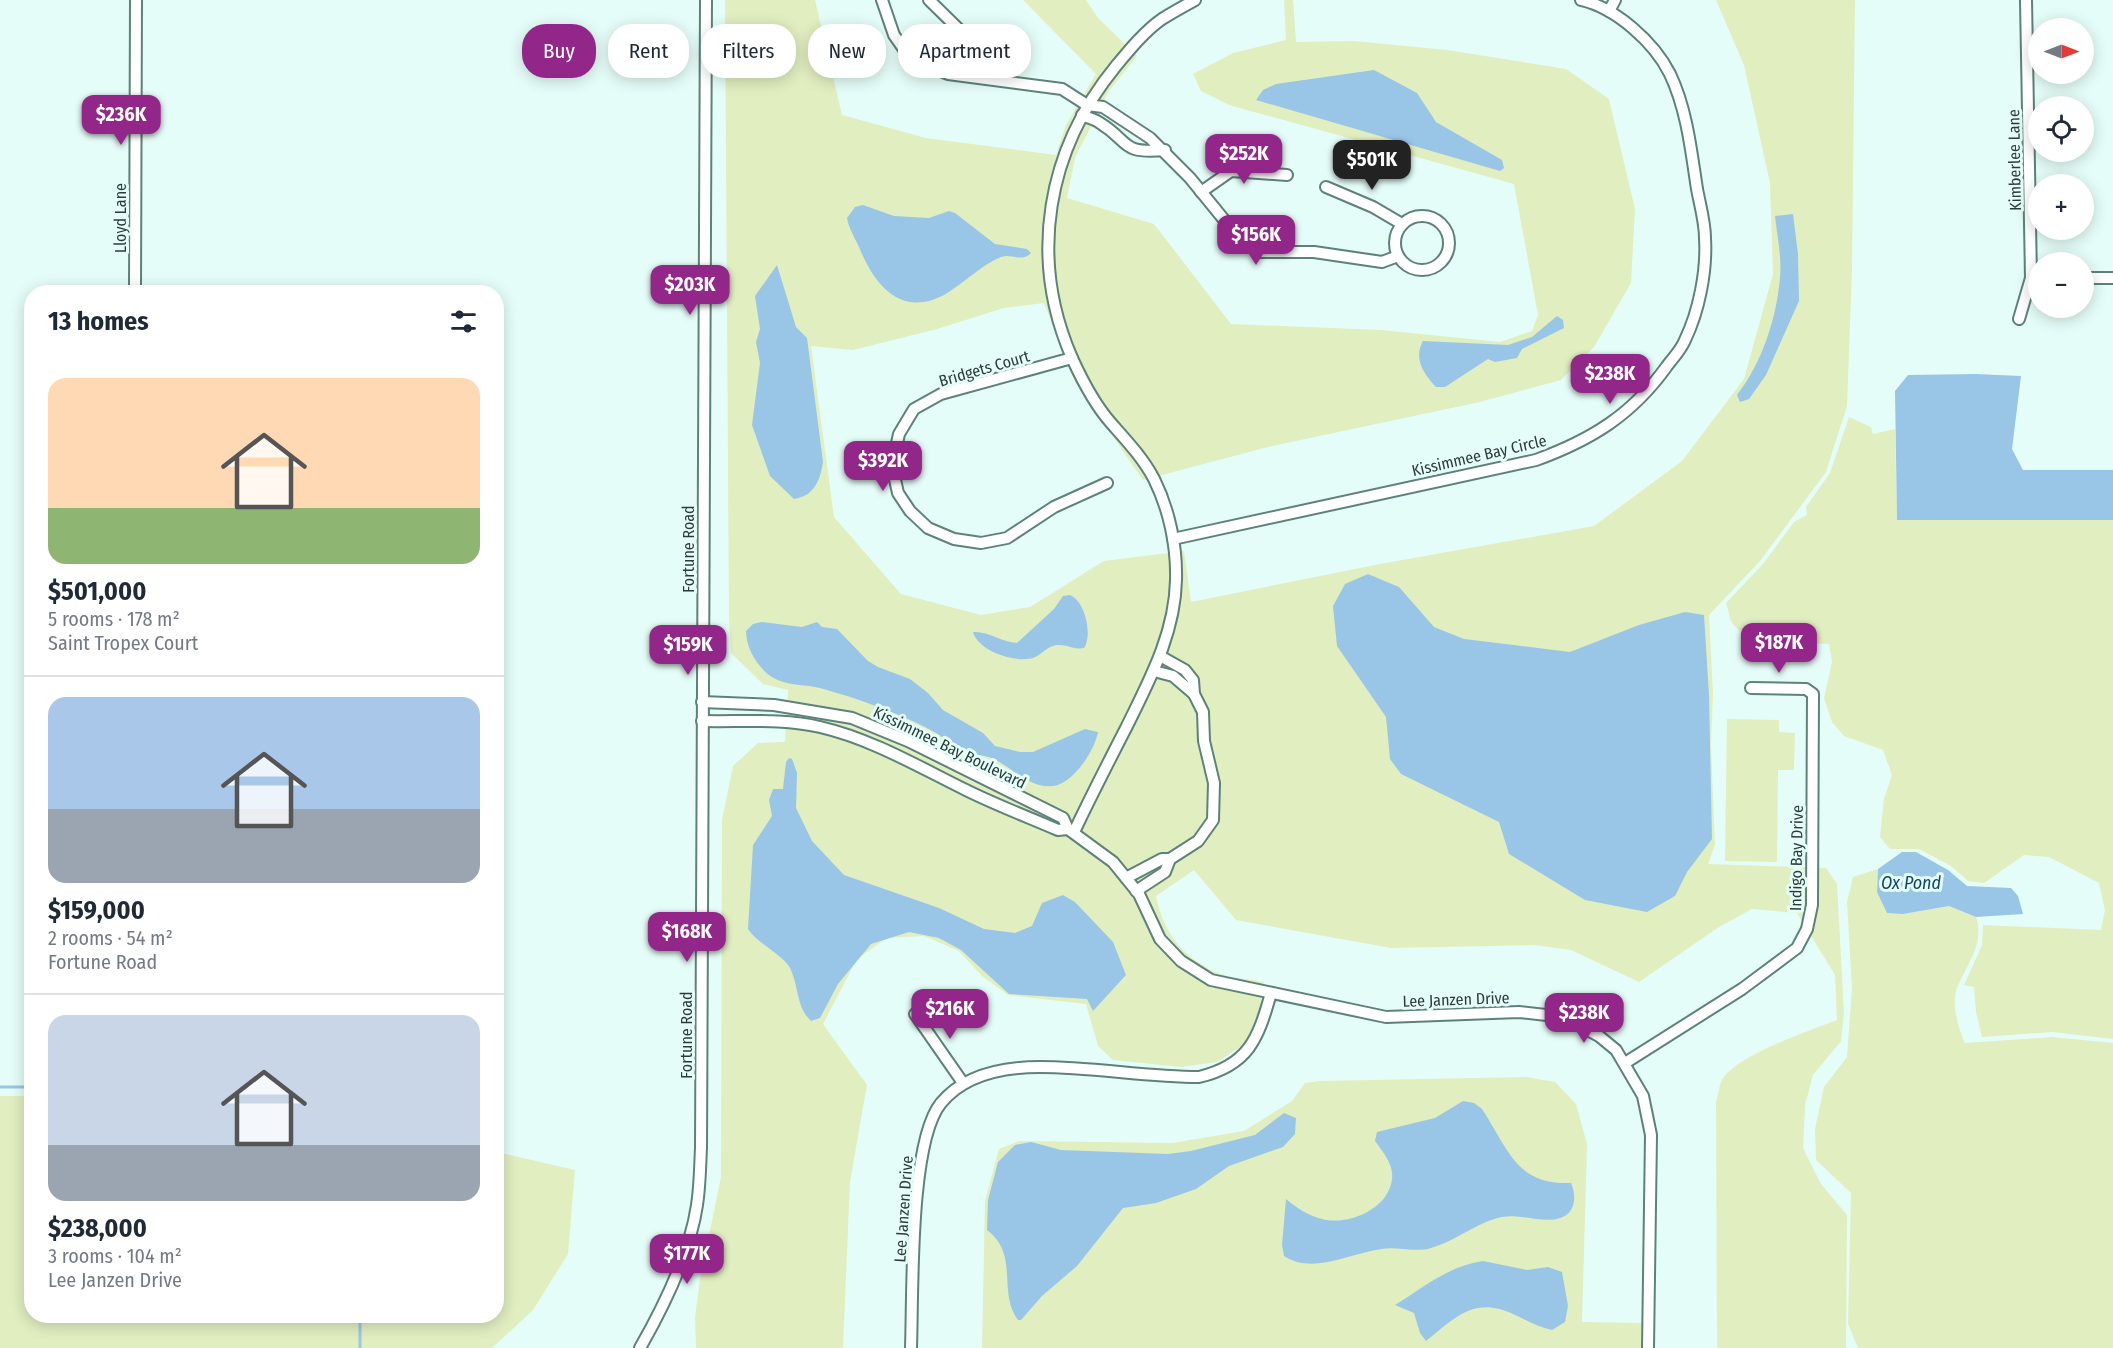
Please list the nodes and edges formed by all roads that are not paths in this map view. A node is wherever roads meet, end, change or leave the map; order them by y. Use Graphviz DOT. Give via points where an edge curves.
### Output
graph roads {
  1 [pos="136,0"];
  2 [pos="706,0"];
  3 [pos="882,0"];
  4 [pos="929,0"];
  5 [pos="1195,0"];
  6 [pos="1581,0"];
  7 [pos="1615,0"];
  8 [pos="2026,0"];
  9 [pos="1609,11"];
  10 [pos="954,24"];
  11 [pos="898,40"];
  12 [pos="987,78"];
  13 [pos="1085,110"];
  14 [pos="1165,150"];
  15 [pos="1287,175"];
  16 [pos="1326,187"];
  17 [pos="1201,192"];
  18 [pos="1402,224"];
  19 [pos="2034,252"];
  20 [pos="1398,256"];
  21 [pos="2094,278"];
  22 [pos="2113,278"];
  23 [pos="135,285"];
  24 [pos="2028,296"];
  25 [pos="2019,319"];
  26 [pos="1072,358"];
  27 [pos="1107,483"];
  28 [pos="1173,539"];
  29 [pos="1160,656"];
  30 [pos="1154,671"];
  31 [pos="1751,688"];
  32 [pos="1194,694"];
  33 [pos="702,702"];
  34 [pos="772,705"];
  35 [pos="702,721"];
  36 [pos="771,722"];
  37 [pos="936,755"];
  38 [pos="929,772"];
  39 [pos="1071,830"];
  40 [pos="1170,859"];
  41 [pos="1126,878"];
  42 [pos="1136,891"];
  43 [pos="1270,993"];
  44 [pos="915,1014"];
  45 [pos="1625,1063"];
  46 [pos="963,1083"];
  47 [pos="640,1348"];
  48 [pos="911,1348"];
  49 [pos="1648,1348"];
  1 -- 23 [label="street, Lloyd Lane"];
  2 -- 33 [label="street, Fortune Road"];
  3 -- 11 [label="street"];
  4 -- 10 [label="street"];
  5 -- 13 [label="street" via="1162,19 1130,48"];
  6 -- 9 [label="street, Kissimmee Bay Circle"];
  7 -- 9 [label="street"];
  8 -- 19 [label="street, Kimberlee Lane"];
  9 -- 28 [label="street, Kissimmee Bay Circle" via="1644,38 1669,72 1682,105 1706,239 1700,293 1685,341 1651,388 1606,428 1577,445 1536,460"];
  12 -- 13 [label="street" via="1062,88"];
  13 -- 14 [label="street" via="1103,107"];
  13 -- 14 [label="street" via="1130,149"];
  13 -- 26 [label="street" via="1063,154 1048,234 1055,305"];
  14 -- 17 [label="street"];
  15 -- 17 [label="street" via="1231,171"];
  16 -- 18 [label="street"];
  17 -- 20 [label="street" via="1243,243 1260,252 1314,252 1382,262"];
  18 -- 20 [label="street" via="1395,240"];
  18 -- 20 [label="street" via="1419,216 1436,220 1447,235 1448,244 1442,260 1428,269 1411,268"];
  21 -- 22 [label="street"];
  24 -- 25 [label="street, Kimberlee Lane"];
  26 -- 27 [label="street, Bridgets Court" via="941,394 914,409 899,434 892,466 898,493 928,528 954,539 981,543 1007,538 1054,507"];
  26 -- 28 [label="street" via="1109,421 1153,478 1167,510"];
  28 -- 29 [label="street" via="1176,579 1171,623"];
  29 -- 30 [label="street"];
  29 -- 32 [label="street" via="1185,670 1193,680"];
  30 -- 32 [label="street" via="1173,676"];
  30 -- 39 [label="street"];
  31 -- 45 [label="street, Indigo Bay Drive" via="1806,689 1813,694 1812,904 1807,929 1797,948 1752,982"];
  32 -- 40 [label="street" via="1203,712 1204,741 1214,783 1213,820 1198,841"];
  33 -- 34 [label="street, Kissimmee Bay Boulevard"];
  33 -- 35 [label="street, Fortune Road"];
  34 -- 36 [label="street"];
  34 -- 37 [label="street, Kissimmee Bay Boulevard" via="852,718"];
  35 -- 36 [label="street, Kissimmee Bay Boulevard"];
  35 -- 47 [label="street, Fortune Road" via="702,1149 697,1206 663,1308"];
  36 -- 38 [label="street, Kissimmee Bay Boulevard" via="818,726 843,733"];
  37 -- 38 [label="street"];
  37 -- 39 [label="street, Kissimmee Bay Boulevard" via="1063,818"];
  38 -- 39 [label="street, Kissimmee Bay Boulevard" via="1058,831"];
  39 -- 41 [label="street, Lee Janzen Drive" via="1113,862"];
  40 -- 41 [label="street" via="1162,859"];
  40 -- 42 [label="street" via="1165,872"];
  41 -- 42 [label="street, Lee Janzen Drive"];
  42 -- 43 [label="street, Lee Janzen Drive" via="1160,939 1180,961 1212,980"];
  43 -- 45 [label="street, Lee Janzen Drive" via="1386,1017 1518,1012 1564,1017 1599,1036"];
  43 -- 46 [label="street, Lee Janzen Drive" via="1259,1034 1244,1053 1220,1072 1198,1077 1163,1077 1040,1067 994,1071"];
  44 -- 46 [label="street"];
  45 -- 49 [label="street, Lee Janzen Drive" via="1643,1096 1651,1135"];
  46 -- 48 [label="street, Lee Janzen Drive" via="940,1104 924,1137 918,1179"];
}
